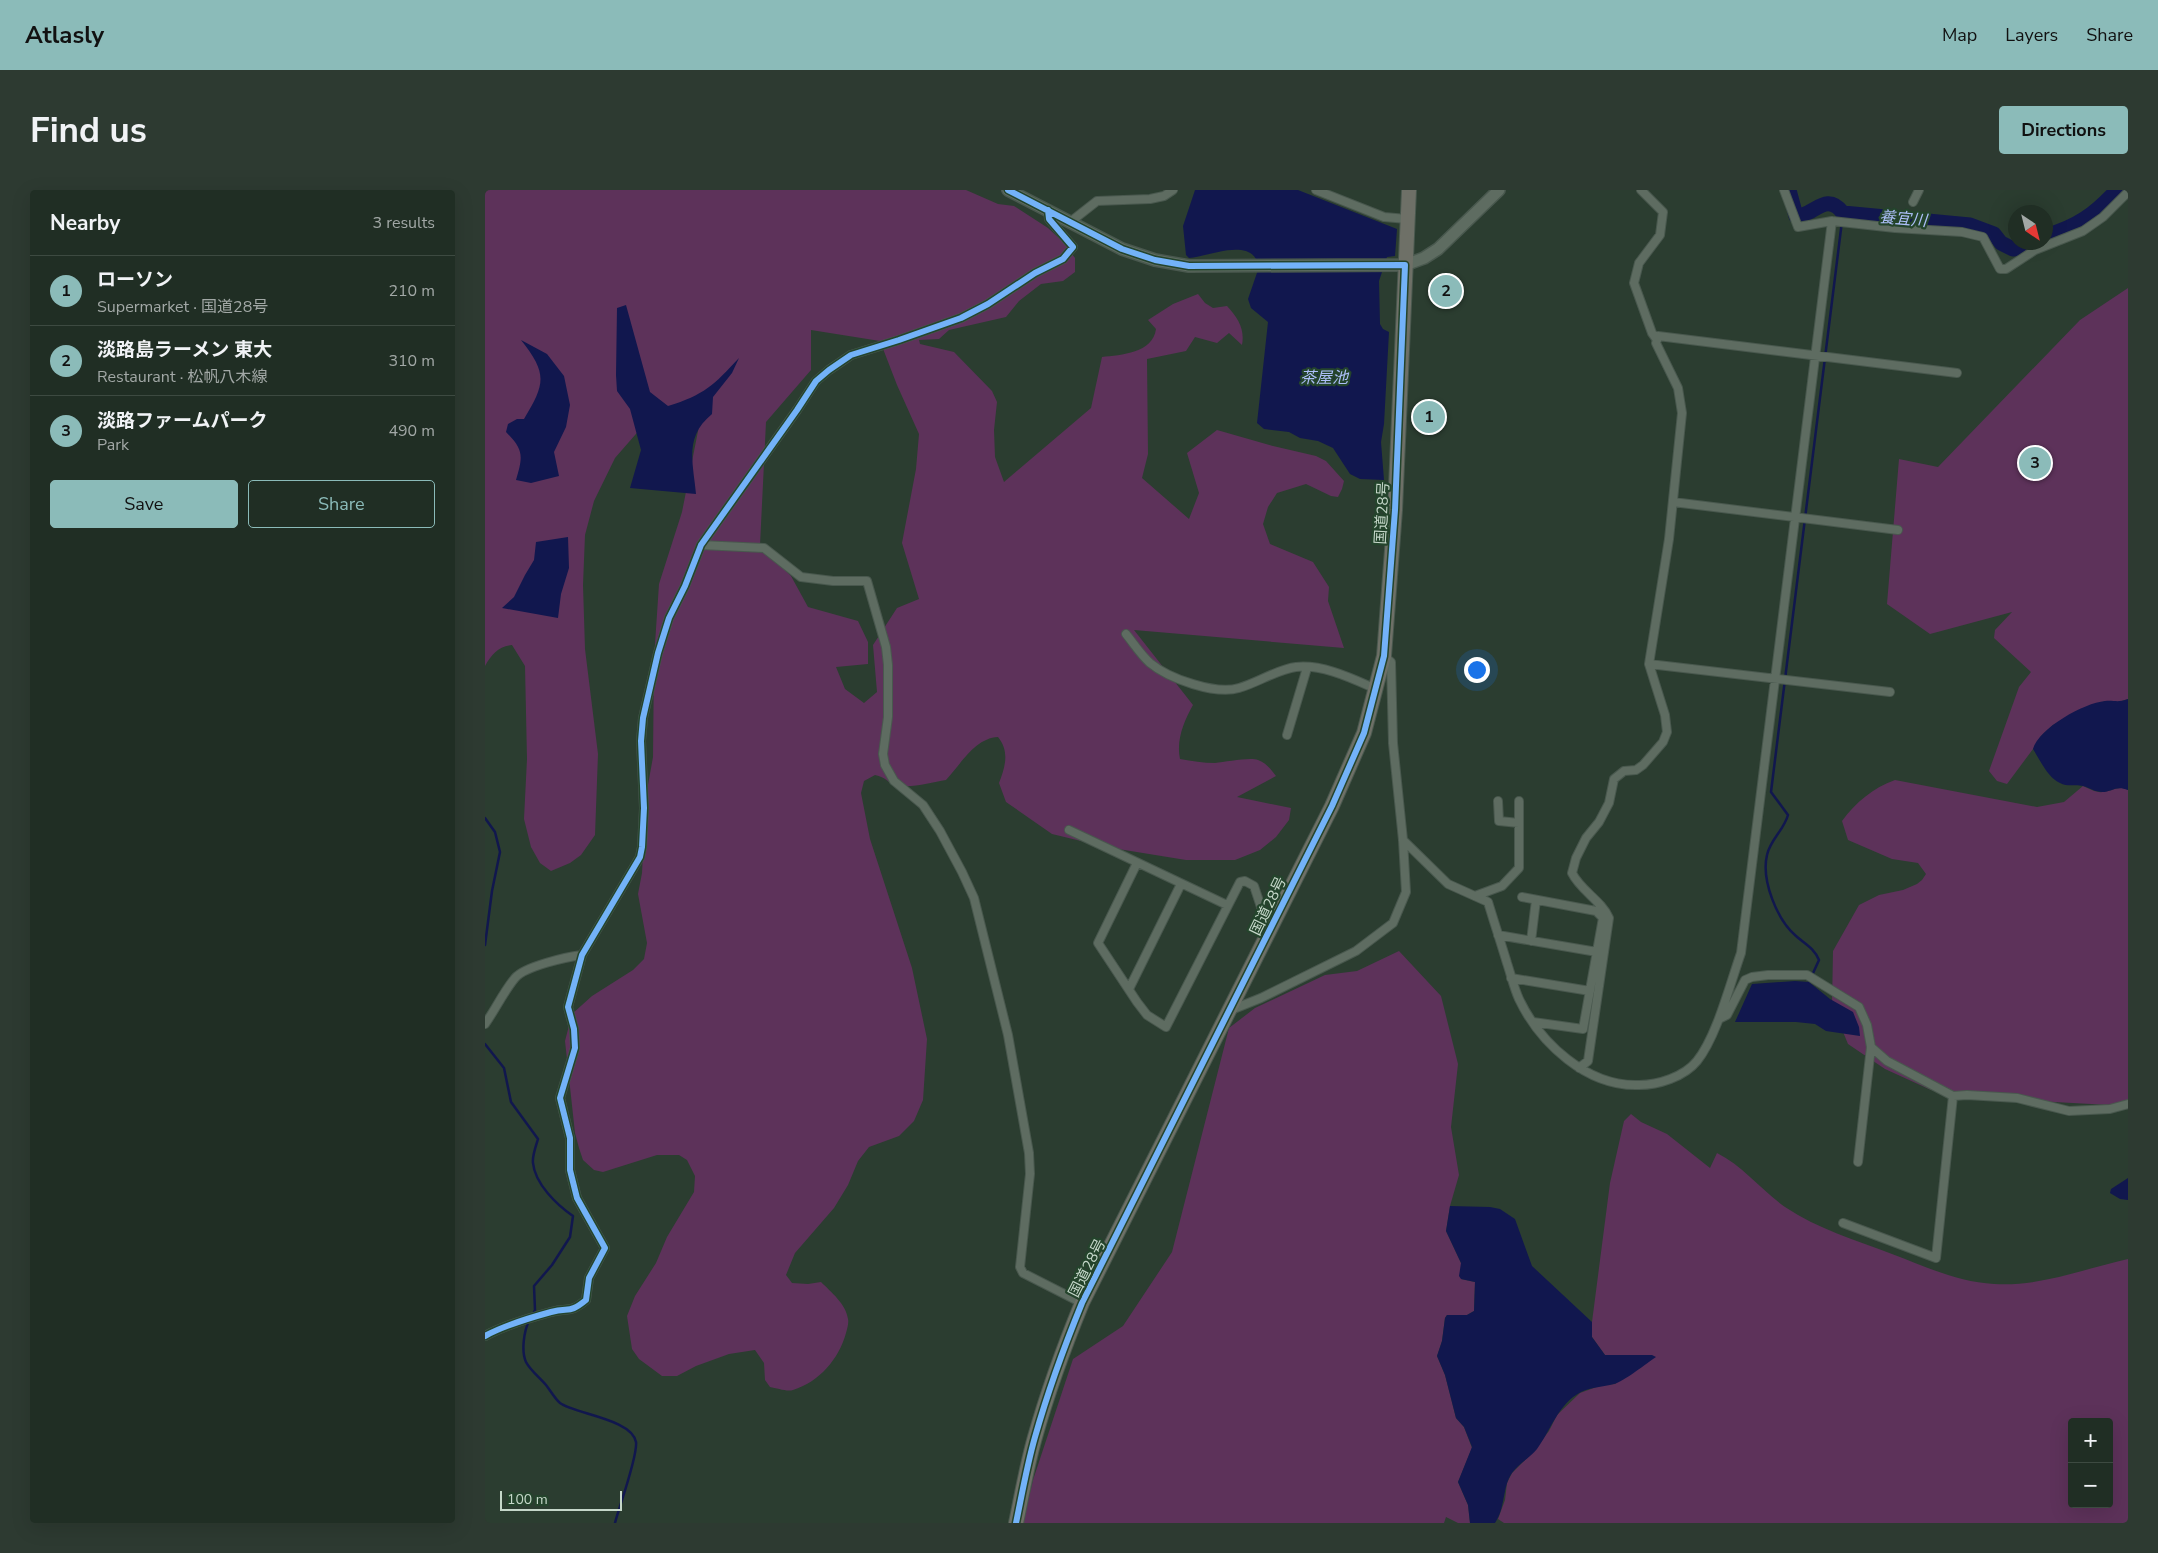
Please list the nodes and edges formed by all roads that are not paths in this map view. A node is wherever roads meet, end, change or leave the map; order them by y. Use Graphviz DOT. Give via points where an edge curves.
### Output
graph roads {
  1 [pos="1008,190"];
  2 [pos="1173,190"];
  3 [pos="1316,190"];
  4 [pos="1409,190"];
  5 [pos="1499,190"];
  6 [pos="1641,190"];
  7 [pos="1784,190"];
  8 [pos="1919,190"];
  9 [pos="2128,192"];
  10 [pos="1913,202"];
  11 [pos="1047,210"];
  12 [pos="1407,219"];
  13 [pos="1834,222"];
  14 [pos="1069,223"];
  15 [pos="1405,265"];
  16 [pos="1657,340"];
  17 [pos="1818,357"];
  18 [pos="1957,373"];
  19 [pos="1673,502"];
  20 [pos="1797,517"];
  21 [pos="1898,530"];
  22 [pos="701,545"];
  23 [pos="1126,634"];
  24 [pos="1385,656"];
  25 [pos="1649,664"];
  26 [pos="1307,668"];
  27 [pos="1778,678"];
  28 [pos="1377,689"];
  29 [pos="1890,692"];
  30 [pos="1287,736"];
  31 [pos="1498,801"];
  32 [pos="1519,801"];
  33 [pos="1519,823"];
  34 [pos="1069,830"];
  35 [pos="1403,840"];
  36 [pos="1137,863"];
  37 [pos="1181,884"];
  38 [pos="1475,896"];
  39 [pos="1522,897"];
  40 [pos="1536,900"];
  41 [pos="1227,906"];
  42 [pos="1273,924"];
  43 [pos="1499,935"];
  44 [pos="1531,941"];
  45 [pos="1597,952"];
  46 [pos="582,955"];
  47 [pos="1511,978"];
  48 [pos="1129,989"];
  49 [pos="1590,991"];
  50 [pos="1231,1010"];
  51 [pos="1719,1019"];
  52 [pos="1533,1022"];
  53 [pos="485,1024"];
  54 [pos="1871,1047"];
  55 [pos="1579,1068"];
  56 [pos="1953,1096"];
  57 [pos="2128,1104"];
  58 [pos="1858,1162"];
  59 [pos="1843,1223"];
  60 [pos="1082,1303"];
  61 [pos="485,1336"];
  62 [pos="1016,1523"];
  1 -- 11 [label="street"];
  2 -- 14 [label="street" via="1150,199 1097,200"];
  3 -- 12 [label="street" via="1385,217"];
  4 -- 12 [label="highway, 国道28号"];
  5 -- 15 [label="street" via="1438,249"];
  6 -- 16 [label="street" via="1663,212 1660,235 1639,263 1634,283"];
  7 -- 13 [label="street" via="1798,227"];
  8 -- 10 [label="street"];
  9 -- 13 [label="street" via="2103,217 2083,231 2035,250 2006,269 2000,269 1983,237 1962,232"];
  11 -- 14 [label="street"];
  11 -- 22 [label="street" via="1049,220 1073,247 1063,259 961,318 859,351 829,370 807,392"];
  12 -- 15 [label="highway, 国道28号"];
  13 -- 17 [label="street"];
  14 -- 15 [label="street" via="1122,249 1155,260 1189,266"];
  15 -- 24 [label="highway, 国道28号" via="1395,510"];
  16 -- 17 [label="street" via="1658,336"];
  16 -- 19 [label="street" via="1678,388 1682,413"];
  17 -- 18 [label="street"];
  17 -- 20 [label="street"];
  19 -- 20 [label="street"];
  19 -- 25 [label="street"];
  20 -- 21 [label="street"];
  20 -- 27 [label="street"];
  22 -- 46 [label="street" via="669,618 646,701 641,741 643,808 640,857"];
  22 -- 60 [label="street" via="764,548 801,577 867,581 889,665 885,765 894,781 923,805 941,830 962,872 973,898 1008,1035 1030,1174 1020,1267 1023,1273"];
  23 -- 26 [label="street" via="1151,664 1190,685 1237,689 1296,667"];
  24 -- 28 [label="highway, 国道28号"];
  24 -- 35 [label="street" via="1391,662 1393,744"];
  25 -- 27 [label="street"];
  25 -- 55 [label="street" via="1667,732 1663,742 1643,765 1636,770 1625,771 1615,779 1609,803 1586,838 1572,873 1605,909 1609,918 1588,1061"];
  26 -- 28 [label="street" via="1346,676"];
  26 -- 30 [label="street"];
  27 -- 29 [label="street"];
  27 -- 51 [label="street" via="1741,953"];
  28 -- 42 [label="highway, 国道28号" via="1364,733 1346,776"];
  31 -- 33 [label="street" via="1499,821"];
  32 -- 33 [label="street"];
  33 -- 38 [label="street" via="1519,868 1502,886"];
  34 -- 36 [label="street"];
  35 -- 38 [label="street" via="1448,884"];
  35 -- 50 [label="street" via="1405,892 1393,923 1356,951"];
  36 -- 37 [label="street"];
  36 -- 48 [label="street" via="1098,943"];
  37 -- 41 [label="street"];
  37 -- 48 [label="street"];
  38 -- 43 [label="street" via="1488,902"];
  39 -- 40 [label="street"];
  40 -- 44 [label="street"];
  40 -- 45 [label="street" via="1595,911 1603,918"];
  41 -- 42 [label="street" via="1240,882 1245,881 1254,886 1263,916"];
  41 -- 48 [label="street" via="1166,1027 1147,1015"];
  42 -- 50 [label="highway, 国道28号"];
  43 -- 44 [label="street"];
  43 -- 47 [label="street"];
  44 -- 45 [label="street"];
  45 -- 49 [label="street"];
  46 -- 53 [label="street" via="562,958 516,977"];
  46 -- 61 [label="street" via="568,1007 575,1048 560,1098 571,1138 571,1170 577,1198 605,1248 589,1278 586,1300 575,1310 533,1317"];
  47 -- 49 [label="street"];
  47 -- 52 [label="street"];
  49 -- 52 [label="street" via="1583,1029"];
  50 -- 60 [label="highway, 国道28号"];
  51 -- 54 [label="street" via="1727,1015 1745,980 1768,975 1811,977 1859,1007 1867,1024"];
  51 -- 55 [label="street" via="1695,1063 1660,1083 1631,1086 1606,1080"];
  52 -- 55 [label="street" via="1553,1046"];
  54 -- 56 [label="street" via="1887,1061"];
  54 -- 58 [label="street"];
  56 -- 57 [label="street" via="2017,1098 2069,1111 2110,1109"];
  56 -- 59 [label="street" via="1936,1258"];
  60 -- 62 [label="highway, 国道28号" via="1044,1407"];
}
